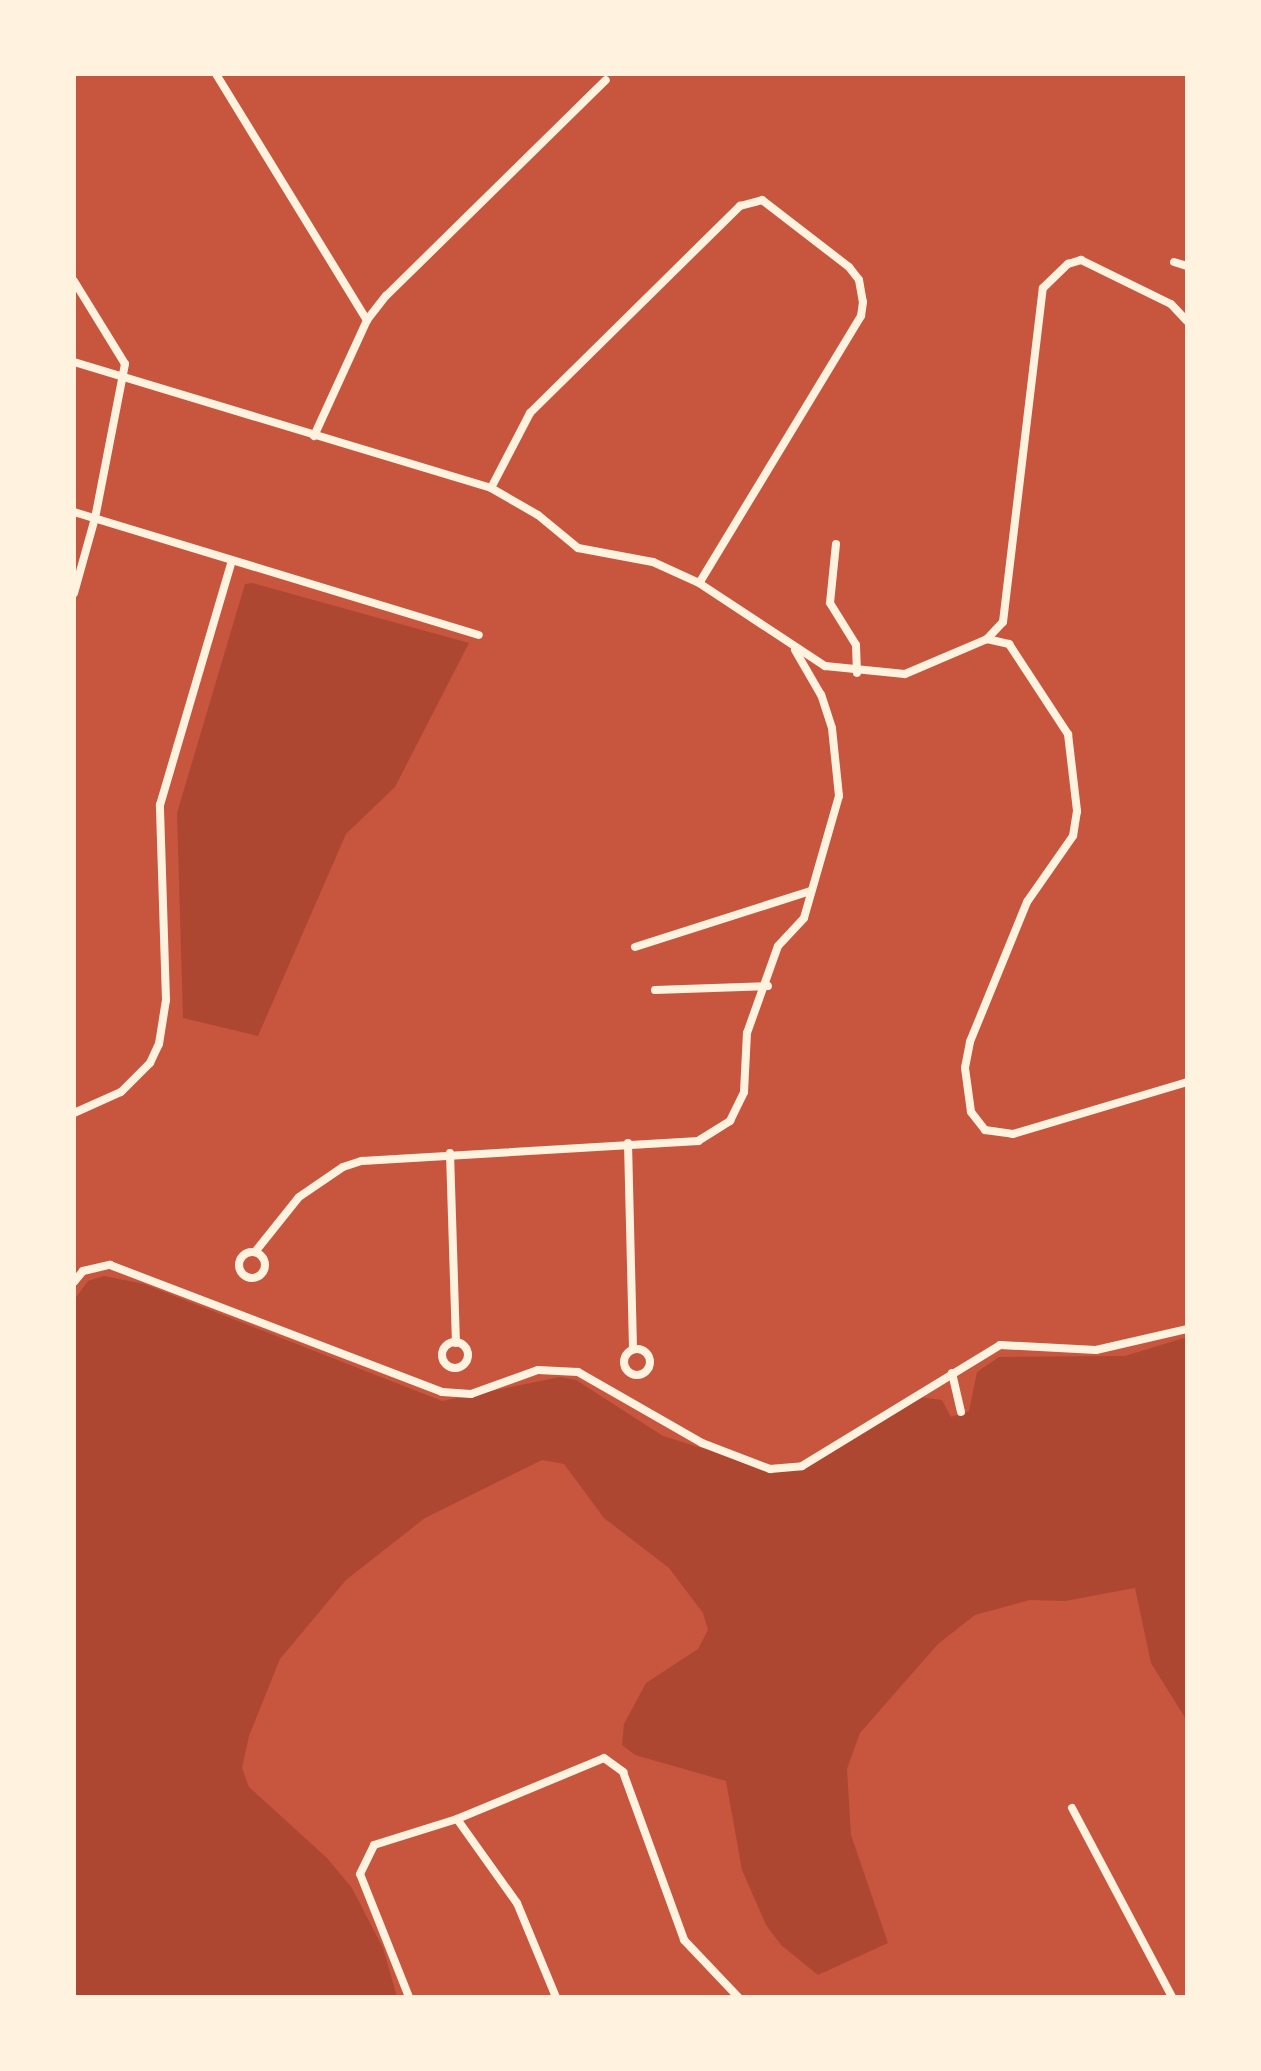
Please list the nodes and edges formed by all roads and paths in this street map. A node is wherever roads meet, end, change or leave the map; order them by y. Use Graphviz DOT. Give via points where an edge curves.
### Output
graph roads {
  1 [pos="216,74"];
  2 [pos="606,80"];
  3 [pos="1174,262"];
  4 [pos="1187,266"];
  5 [pos="74,281"];
  6 [pos="367,320"];
  7 [pos="1187,321"];
  8 [pos="74,362"];
  9 [pos="122,378"];
  10 [pos="314,436"];
  11 [pos="491,488"];
  12 [pos="74,512"];
  13 [pos="95,518"];
  14 [pos="836,544"];
  15 [pos="232,560"];
  16 [pos="699,583"];
  17 [pos="74,593"];
  18 [pos="479,635"];
  19 [pos="987,639"];
  20 [pos="795,650"];
  21 [pos="857,673"];
  22 [pos="811,891"];
  23 [pos="635,947"];
  24 [pos="768,986"];
  25 [pos="655,990"];
  26 [pos="1187,1082"];
  27 [pos="74,1113"];
  28 [pos="628,1143"];
  29 [pos="450,1153"];
  30 [pos="255,1252"];
  31 [pos="74,1282"];
  32 [pos="1187,1329"];
  33 [pos="456,1343"];
  34 [pos="633,1349"];
  35 [pos="952,1373"];
  36 [pos="961,1412"];
  37 [pos="1072,1808"];
  38 [pos="457,1819"];
  39 [pos="409,1997"];
  40 [pos="556,1997"];
  41 [pos="738,1997"];
  42 [pos="1172,1997"];
  1 -- 6 [label="street"];
  2 -- 6 [label="street"];
  3 -- 4 [label="street"];
  5 -- 9 [label="street" via="125,364"];
  6 -- 10 [label="street"];
  7 -- 19 [label="street" via="1171,304 1081,260 1068,264 1043,288 1003,622"];
  8 -- 9 [label="street"];
  9 -- 10 [label="street"];
  9 -- 13 [label="street"];
  10 -- 11 [label="street"];
  11 -- 16 [label="street" via="538,515 578,548 653,562"];
  11 -- 16 [label="street" via="530,413 740,206 762,200 849,267 859,280 861,316"];
  12 -- 13 [label="street"];
  13 -- 15 [label="street"];
  13 -- 17 [label="street"];
  14 -- 21 [label="street" via="830,603 856,645"];
  15 -- 18 [label="street"];
  15 -- 27 [label="street" via="160,805 166,1000 159,1044 138,1077 121,1092"];
  16 -- 20 [label="street"];
  19 -- 21 [label="street" via="905,674"];
  19 -- 26 [label="street" via="1009,644 1063,723 1074,763 1077,811 1073,836 1027,902 970,1042 965,1068 971,1112 985,1130 1013,1134"];
  20 -- 21 [label="street" via="825,666"];
  20 -- 22 [label="street" via="821,695 837,764 839,796"];
  22 -- 23 [label="street"];
  22 -- 24 [label="street" via="804,918 778,946"];
  24 -- 25 [label="street"];
  24 -- 28 [label="street" via="747,1033 744,1092 730,1121 698,1141"];
  28 -- 29 [label="street"];
  28 -- 34 [label="street"];
  29 -- 30 [label="street" via="386,1157 343,1167 299,1197"];
  29 -- 33 [label="street"];
  31 -- 35 [label="street" via="83,1271 110,1265 442,1392 471,1394 538,1370 578,1372 702,1443 770,1469 802,1466"];
  32 -- 35 [label="street" via="1096,1350 1000,1345"];
  35 -- 36 [label="street"];
  37 -- 42 [label="street"];
  38 -- 39 [label="street" via="379,1841 362,1863 360,1874"];
  38 -- 40 [label="street" via="517,1903"];
  38 -- 41 [label="street" via="596,1759 618,1764 684,1940"];
}
